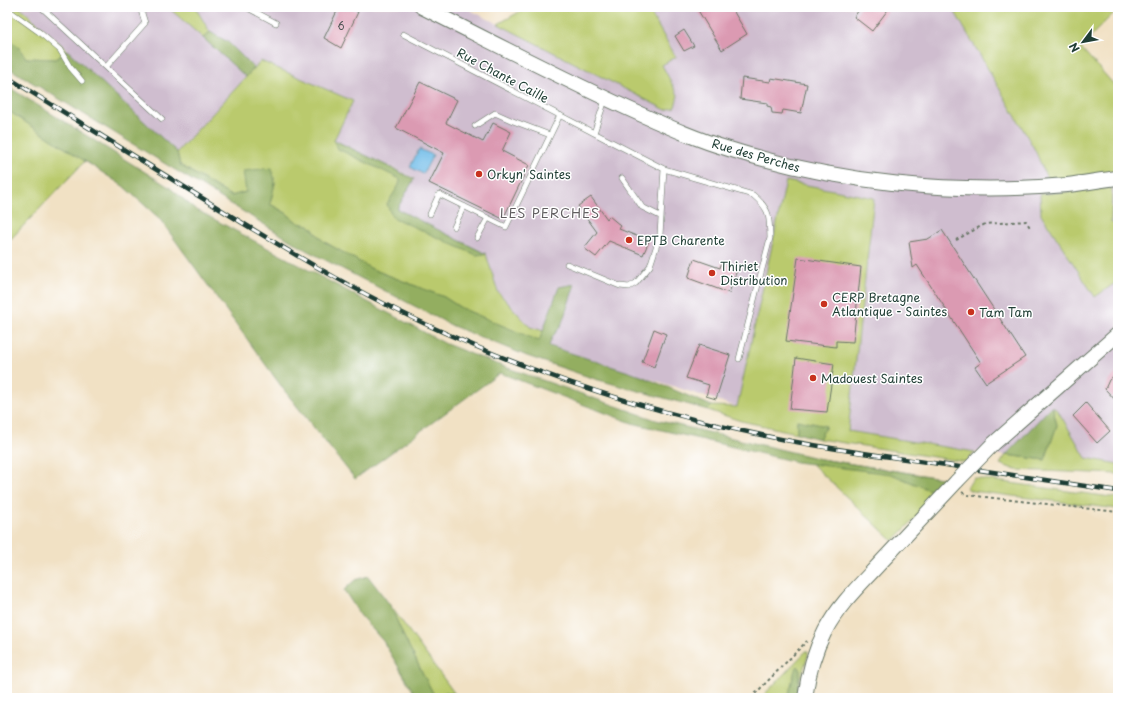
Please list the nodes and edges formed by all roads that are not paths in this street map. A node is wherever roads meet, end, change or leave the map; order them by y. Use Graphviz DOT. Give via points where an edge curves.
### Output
graph roads {
  1 [pos="41,7"];
  2 [pos="140,7"];
  3 [pos="246,7"];
  4 [pos="422,7"];
  5 [pos="7,9"];
  6 [pos="276,23"];
  7 [pos="403,34"];
  8 [pos="106,67"];
  9 [pos="82,81"];
  10 [pos="605,99"];
  11 [pos="560,115"];
  12 [pos="162,119"];
  13 [pos="475,126"];
  14 [pos="594,133"];
  15 [pos="550,135"];
  16 [pos="664,169"];
  17 [pos="622,178"];
  18 [pos="1118,178"];
  19 [pos="464,206"];
  20 [pos="430,214"];
  21 [pos="660,216"];
  22 [pos="488,218"];
  23 [pos="454,227"];
  24 [pos="477,238"];
  25 [pos="568,264"];
  26 [pos="1118,334"];
  27 [pos="739,359"];
  28 [pos="805,698"];
  1 -- 8 [label="lane"];
  2 -- 8 [label="lane" via="145,23"];
  3 -- 6 [label="lane"];
  4 -- 10 [label="street, Rue des Perches"];
  5 -- 9 [label="lane" via="60,50"];
  7 -- 11 [label="lane, Rue Chante Caille"];
  8 -- 12 [label="lane"];
  10 -- 14 [label="lane"];
  10 -- 18 [label="street, Rue des Perches" via="727,149 783,165 860,179 916,186 1018,188"];
  11 -- 14 [label="lane, Rue Chante Caille"];
  11 -- 15 [label="lane"];
  13 -- 15 [label="lane" via="495,113"];
  14 -- 16 [label="lane, Rue Chante Caille"];
  15 -- 22 [label="lane" via="506,227"];
  16 -- 21 [label="lane"];
  16 -- 27 [label="lane, Rue Chante Caille" via="753,195 764,205 770,220 770,238"];
  17 -- 21 [label="lane" via="642,207"];
  19 -- 20 [label="lane" via="439,194"];
  19 -- 22 [label="lane"];
  19 -- 23 [label="lane"];
  21 -- 25 [label="lane" via="660,235 650,266 636,283 629,287 620,286"];
  22 -- 24 [label="lane"];
  26 -- 28 [label="street, bridge" via="992,445 853,592 825,631 816,652"];
}
